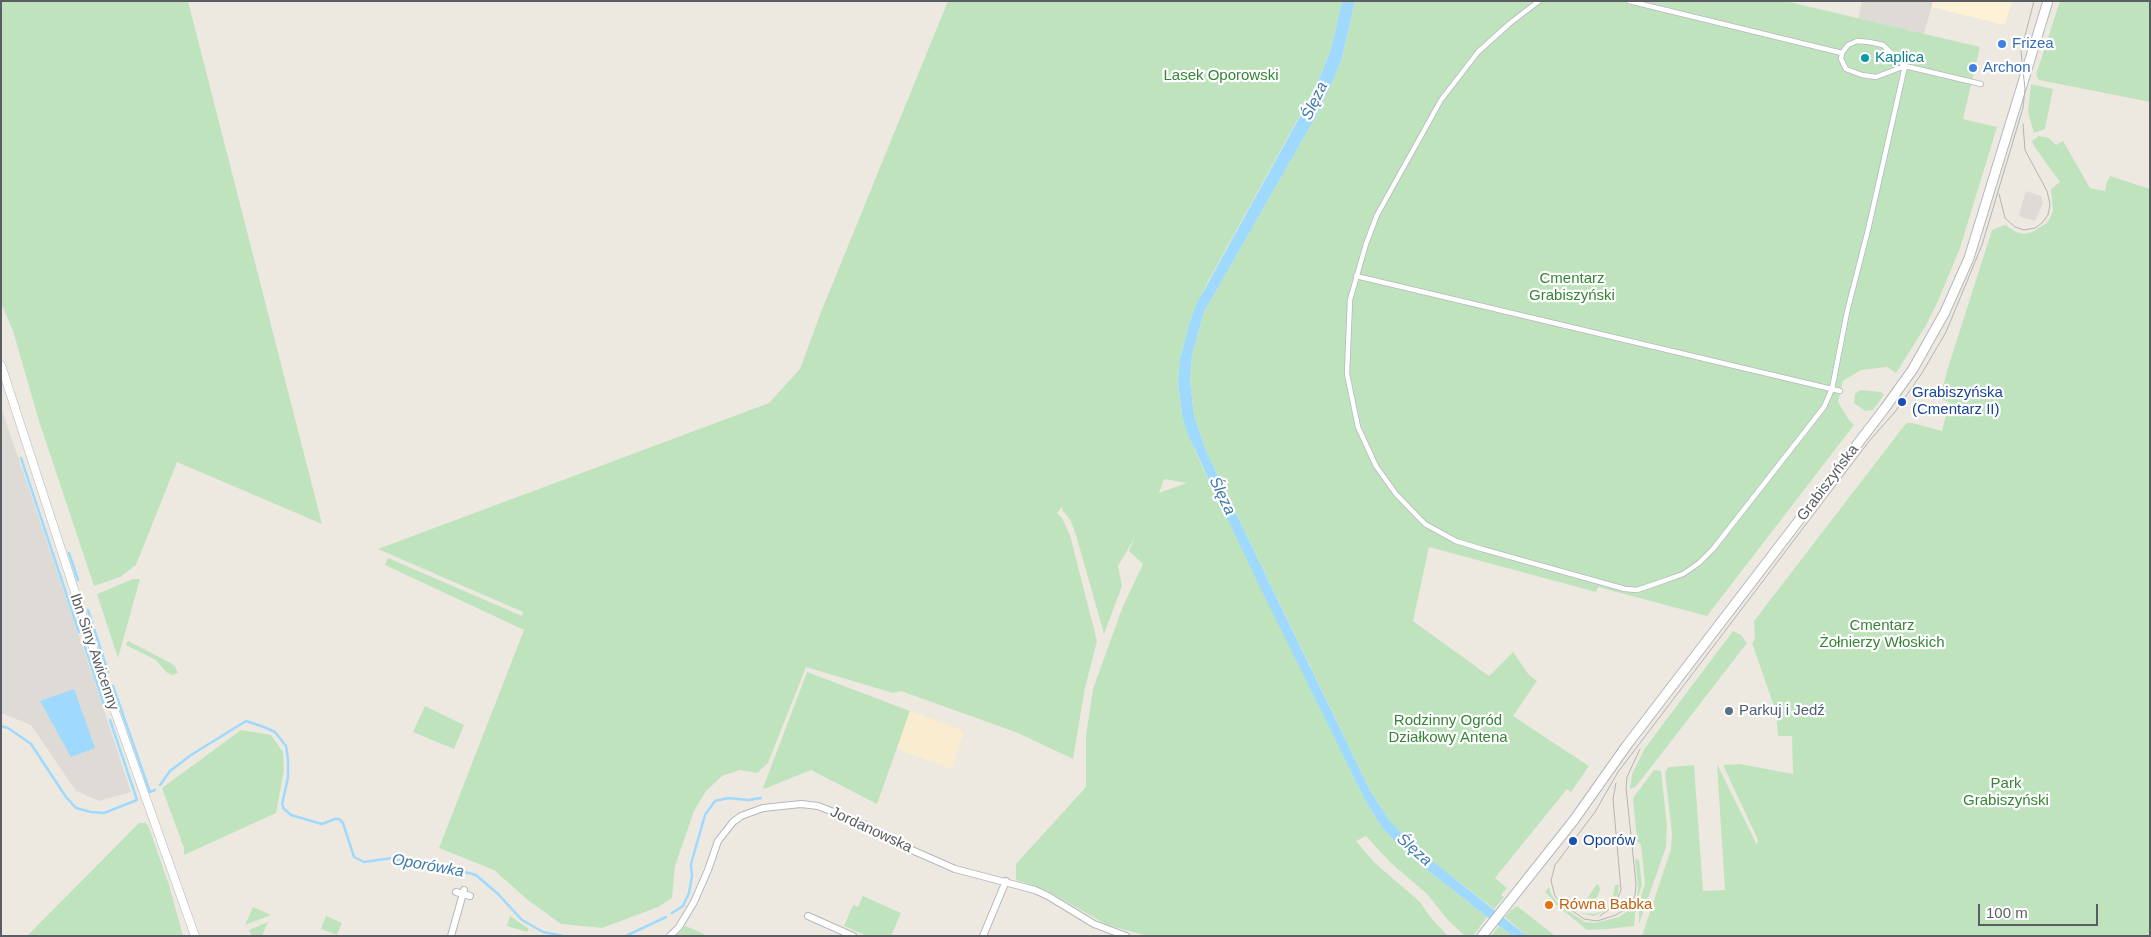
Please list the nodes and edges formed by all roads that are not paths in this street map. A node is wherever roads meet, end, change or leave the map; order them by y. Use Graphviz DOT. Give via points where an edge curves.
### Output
graph roads {
  1 [pos="1539,1"];
  2 [pos="1629,1"];
  3 [pos="2048,1"];
  4 [pos="1842,53"];
  5 [pos="1906,66"];
  6 [pos="1981,84"];
  7 [pos="1356,276"];
  8 [pos="1,364"];
  9 [pos="1832,390"];
  10 [pos="1840,391"];
  11 [pos="1006,881"];
  12 [pos="456,892"];
  13 [pos="464,892"];
  14 [pos="470,896"];
  15 [pos="808,916"];
  16 [pos="195,936"];
  17 [pos="451,936"];
  18 [pos="670,936"];
  19 [pos="853,936"];
  20 [pos="983,936"];
  21 [pos="1126,936"];
  22 [pos="1482,936"];
  1 -- 7 [label="street" via="1478,52 1441,100 1377,215"];
  2 -- 4 [label="street"];
  3 -- 22 [label="main road, Grabiszyńska" via="1969,258 1945,312 1913,369 1627,745 1574,820"];
  4 -- 5 [label="street" via="1857,41 1869,42 1883,45"];
  4 -- 5 [label="street" via="1846,69 1862,75 1876,77"];
  5 -- 6 [label="street"];
  5 -- 9 [label="street" via="1847,312"];
  7 -- 9 [label="street"];
  7 -- 9 [label="street" via="1349,308 1347,374 1358,427 1376,466 1396,494 1426,524 1456,541 1626,589 1637,590 1683,574 1713,549 1820,412"];
  8 -- 16 [label="street, Ibn Siny Awicenny" via="99,667"];
  9 -- 10 [label="street"];
  11 -- 18 [label="street, Jordanowska" via="955,869 818,806 763,808 737,819 718,841 695,901"];
  11 -- 20 [label="street"];
  11 -- 21 [label="street, Jordanowska" via="1048,896 1094,924"];
  12 -- 13 [label="street"];
  13 -- 14 [label="street"];
  13 -- 17 [label="street"];
  15 -- 19 [label="street"];
}
